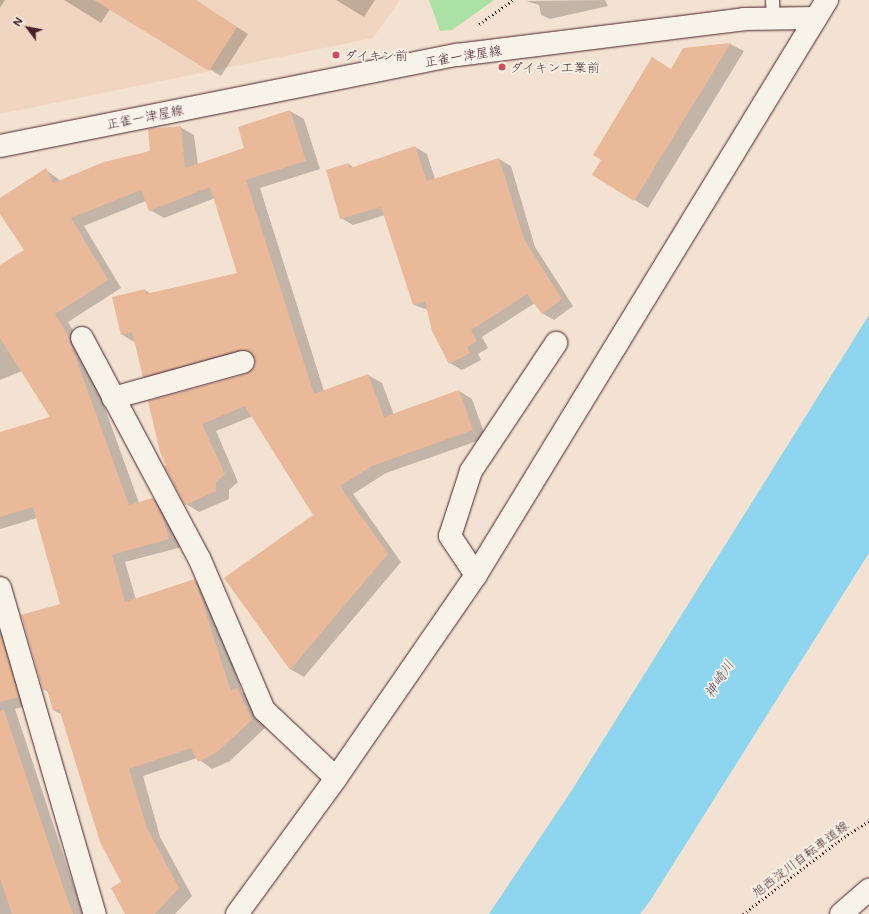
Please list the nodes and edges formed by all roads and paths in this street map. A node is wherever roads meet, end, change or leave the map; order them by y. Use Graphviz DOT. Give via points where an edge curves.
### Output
graph roads {
  1 [pos="772,9"];
  2 [pos="821,9"];
  3 [pos="0,146"];
  4 [pos="82,338"];
  5 [pos="556,343"];
  6 [pos="243,362"];
  7 [pos="114,398"];
  8 [pos="476,575"];
  9 [pos="0,588"];
  10 [pos="336,778"];
  11 [pos="869,821"];
  12 [pos="869,890"];
  13 [pos="95,914"];
  14 [pos="237,914"];
  15 [pos="743,914"];
  16 [pos="841,914"];
  1 -- 2 [label="street, 正雀一津屋線"];
  1 -- 3 [label="street, 正雀一津屋線" via="744,19 457,55"];
  2 -- 8 [label="street"];
  4 -- 7 [label="street"];
  5 -- 8 [label="street" via="471,471 450,536"];
  6 -- 7 [label="street"];
  7 -- 10 [label="street" via="200,560 264,710"];
  8 -- 10 [label="street"];
  9 -- 13 [label="street"];
  10 -- 14 [label="street"];
  11 -- 15 [label="path, 旭西淀川自転車道線" via="841,839"];
  12 -- 16 [label="street"];
}
